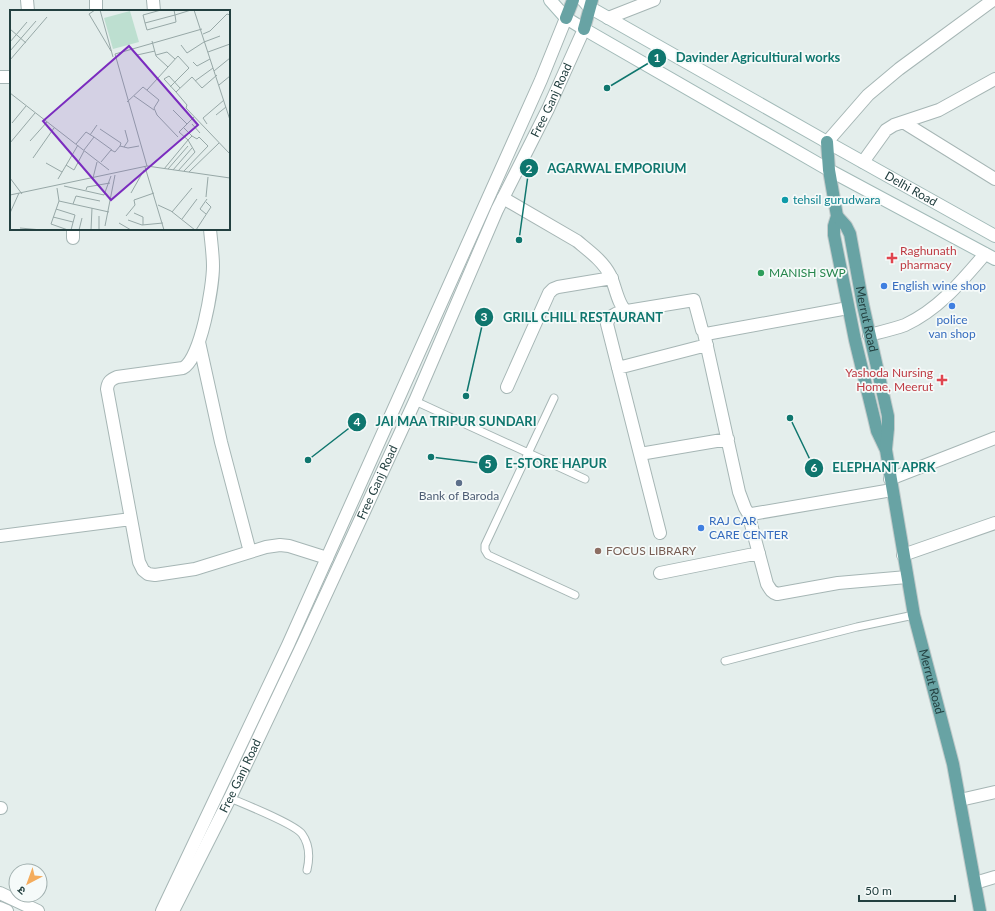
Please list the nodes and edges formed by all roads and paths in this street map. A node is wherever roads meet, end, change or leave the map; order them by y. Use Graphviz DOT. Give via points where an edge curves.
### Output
graph roads {
  1 [pos="27,0"];
  2 [pos="153,0"];
  3 [pos="550,0"];
  4 [pos="573,0"];
  5 [pos="654,0"];
  6 [pos="993,0"];
  7 [pos="588,2"];
  8 [pos="28,10"];
  9 [pos="154,10"];
  10 [pos="566,18"];
  11 [pos="608,18"];
  12 [pos="584,29"];
  13 [pos="995,79"];
  14 [pos="718,81"];
  15 [pos="710,101"];
  16 [pos="903,122"];
  17 [pos="827,142"];
  18 [pos="863,162"];
  19 [pos="829,170"];
  20 [pos="995,179"];
  21 [pos="503,198"];
  22 [pos="837,216"];
  23 [pos="210,230"];
  24 [pos="995,236"];
  25 [pos="990,257"];
  26 [pos="612,278"];
  27 [pos="848,308"];
  28 [pos="624,310"];
  29 [pos="869,335"];
  30 [pos="705,339"];
  31 [pos="199,340"];
  32 [pos="618,368"];
  33 [pos="507,388"];
  34 [pos="554,398"];
  35 [pos="414,401"];
  36 [pos="995,438"];
  37 [pos="728,439"];
  38 [pos="886,450"];
  39 [pos="528,453"];
  40 [pos="640,454"];
  41 [pos="585,479"];
  42 [pos="891,484"];
  43 [pos="748,513"];
  44 [pos="131,519"];
  45 [pos="995,523"];
  46 [pos="660,533"];
  47 [pos="0,536"];
  48 [pos="250,552"];
  49 [pos="759,553"];
  50 [pos="903,555"];
  51 [pos="326,558"];
  52 [pos="660,573"];
  53 [pos="907,577"];
  54 [pos="575,595"];
  55 [pos="914,615"];
  56 [pos="725,661"];
  57 [pos="995,792"];
  58 [pos="230,798"];
  59 [pos="960,800"];
  60 [pos="307,870"];
  61 [pos="995,878"];
  62 [pos="975,882"];
  63 [pos="0,893"];
  64 [pos="0,908"];
  65 [pos="7,911"];
  66 [pos="38,911"];
  67 [pos="162,911"];
  68 [pos="173,911"];
  69 [pos="980,911"];
  1 -- 8 [label="street"];
  2 -- 9 [label="street"];
  3 -- 10 [label="street, Delhi Road"];
  4 -- 10 [label="main road"];
  5 -- 11 [label="street"];
  6 -- 17 [label="street" via="868,95"];
  7 -- 11 [label="street, Delhi Road"];
  7 -- 12 [label="main road"];
  10 -- 12 [label="street, Delhi Road"];
  10 -- 51 [label="street" via="541,80"];
  11 -- 14 [label="street, Delhi Road"];
  12 -- 15 [label="street, Delhi Road"];
  12 -- 21 [label="street, Free Ganj Road" via="548,109"];
  13 -- 16 [label="street" via="939,110"];
  14 -- 15 [label="street"];
  14 -- 17 [label="street, Delhi Road"];
  15 -- 19 [label="street, Delhi Road"];
  16 -- 18 [label="street" via="886,130"];
  16 -- 20 [label="street"];
  17 -- 18 [label="street, Delhi Road"];
  17 -- 19 [label="main road, Merrut Road"];
  18 -- 24 [label="street, Delhi Road"];
  19 -- 22 [label="main road, Merrut Road"];
  19 -- 25 [label="street, Delhi Road"];
  21 -- 26 [label="street" via="577,241 605,267"];
  21 -- 35 [label="street, Free Ganj Road"];
  22 -- 27 [label="main road, Merrut Road" via="834,235"];
  22 -- 29 [label="main road, Merrut Road" via="850,234"];
  23 -- 31 [label="street" via="213,266 211,288"];
  25 -- 29 [label="street" via="935,307 904,325"];
  26 -- 28 [label="street"];
  26 -- 33 [label="street" via="553,289 549,293"];
  27 -- 30 [label="street" via="708,333"];
  27 -- 38 [label="main road, Merrut Road" via="877,431"];
  28 -- 30 [label="street" via="694,300"];
  28 -- 32 [label="street" via="608,319"];
  29 -- 38 [label="main road, Merrut Road" via="888,416"];
  30 -- 32 [label="street"];
  30 -- 37 [label="street"];
  31 -- 44 [label="street" via="190,363 183,368 117,377 108,383"];
  31 -- 48 [label="street" via="221,442"];
  32 -- 40 [label="street"];
  34 -- 39 [label="lane"];
  35 -- 39 [label="lane"];
  35 -- 58 [label="street, Free Ganj Road"];
  36 -- 42 [label="street"];
  37 -- 40 [label="street"];
  37 -- 43 [label="street" via="739,492"];
  38 -- 42 [label="main road, Merrut Road"];
  39 -- 41 [label="lane"];
  39 -- 54 [label="lane" via="485,545 485,550 488,555"];
  40 -- 46 [label="street"];
  42 -- 43 [label="street"];
  42 -- 50 [label="main road, Merrut Road"];
  43 -- 49 [label="street"];
  44 -- 47 [label="street"];
  44 -- 48 [label="street" via="139,562 148,574 195,569"];
  45 -- 50 [label="street"];
  48 -- 51 [label="street" via="280,545"];
  49 -- 52 [label="street"];
  49 -- 53 [label="street" via="770,590 777,594 838,583"];
  50 -- 53 [label="main road, Merrut Road"];
  51 -- 67 [label="street" via="288,645"];
  53 -- 55 [label="main road, Merrut Road"];
  55 -- 56 [label="lane"];
  55 -- 59 [label="main road, Merrut Road"];
  57 -- 59 [label="street"];
  58 -- 60 [label="lane" via="302,833 308,845 310,859"];
  58 -- 68 [label="street, Free Ganj Road"];
  59 -- 62 [label="main road, Merrut Road"];
  61 -- 62 [label="street"];
  62 -- 69 [label="main road, Merrut Road"];
  63 -- 66 [label="street"];
  64 -- 65 [label="street"];
}
